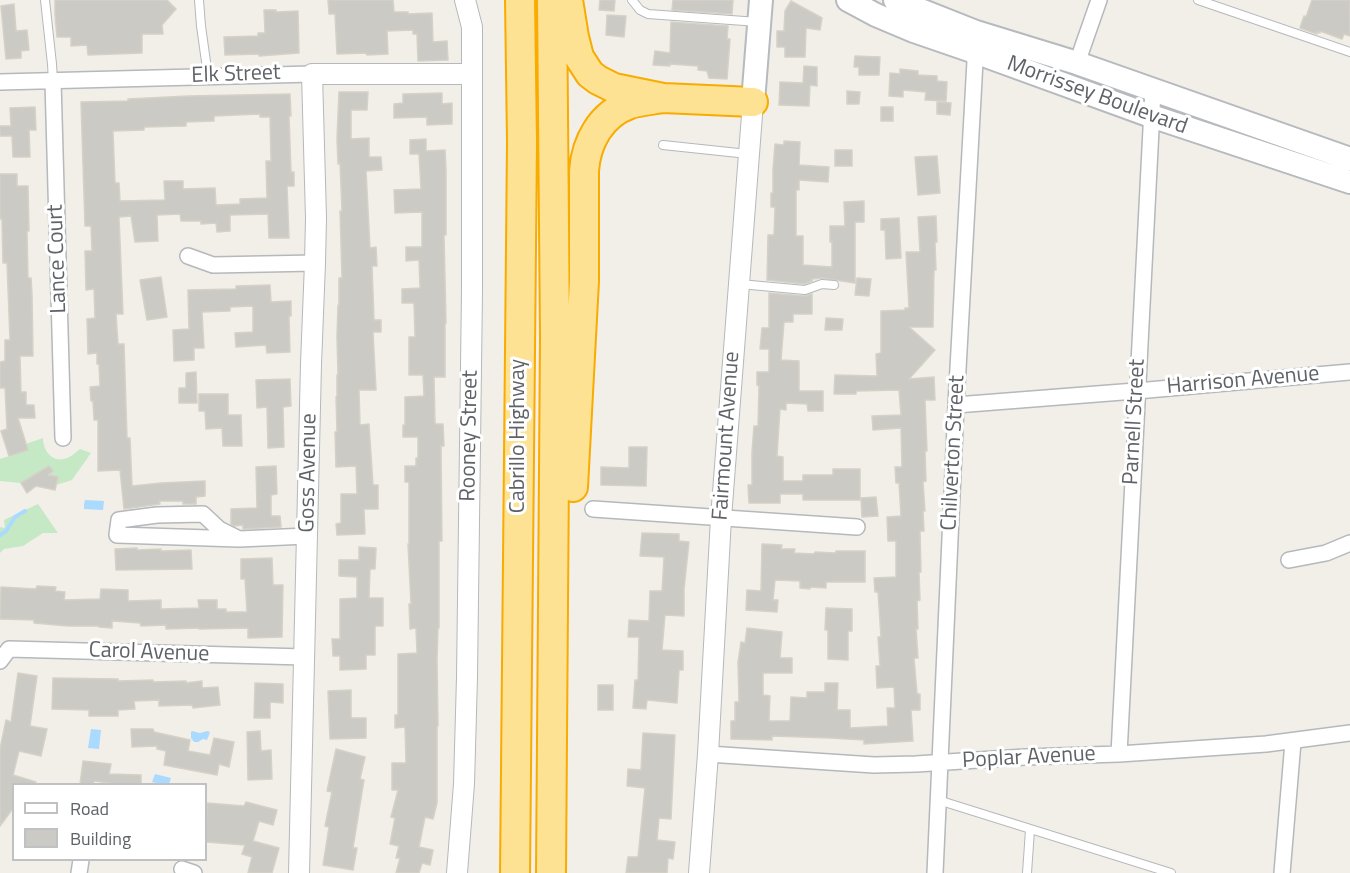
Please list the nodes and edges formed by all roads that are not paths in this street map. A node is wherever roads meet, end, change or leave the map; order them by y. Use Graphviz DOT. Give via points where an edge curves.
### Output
graph roads {
  1 [pos="45,0"];
  2 [pos="199,0"];
  3 [pos="465,0"];
  4 [pos="501,0"];
  5 [pos="520,0"];
  6 [pos="552,0"];
  7 [pos="568,0"];
  8 [pos="632,0"];
  9 [pos="848,0"];
  10 [pos="895,0"];
  11 [pos="1099,0"];
  12 [pos="1198,0"];
  13 [pos="761,11"];
  14 [pos="976,42"];
  15 [pos="1350,51"];
  16 [pos="1077,63"];
  17 [pos="312,74"];
  18 [pos="471,74"];
  19 [pos="208,76"];
  20 [pos="0,81"];
  21 [pos="53,81"];
  22 [pos="1153,90"];
  23 [pos="663,98"];
  24 [pos="753,102"];
  25 [pos="1151,116"];
  26 [pos="663,145"];
  27 [pos="748,154"];
  28 [pos="1350,159"];
  29 [pos="1350,182"];
  30 [pos="520,198"];
  31 [pos="188,256"];
  32 [pos="315,263"];
  33 [pos="738,284"];
  34 [pos="834,285"];
  35 [pos="1350,372"];
  36 [pos="1137,391"];
  37 [pos="956,405"];
  38 [pos="63,438"];
  39 [pos="593,509"];
  40 [pos="721,518"];
  41 [pos="857,527"];
  42 [pos="307,536"];
  43 [pos="238,539"];
  44 [pos="1350,543"];
  45 [pos="1289,560"];
  46 [pos="553,611"];
  47 [pos="304,657"];
  48 [pos="0,661"];
  49 [pos="1350,733"];
  50 [pos="1293,742"];
  51 [pos="708,754"];
  52 [pos="1119,754"];
  53 [pos="940,763"];
  54 [pos="938,800"];
  55 [pos="1030,830"];
  56 [pos="299,873"];
  57 [pos="457,873"];
  58 [pos="515,873"];
  59 [pos="551,873"];
  60 [pos="699,873"];
  61 [pos="935,873"];
  62 [pos="1027,873"];
  63 [pos="1171,873"];
  64 [pos="1282,873"];
  1 -- 21 [label="lane"];
  2 -- 19 [label="lane"];
  3 -- 18 [label="street, Rooney Street" via="472,27"];
  4 -- 30 [label="highway" via="507,98"];
  5 -- 30 [label="highway, Cabrillo Highway"];
  6 -- 46 [label="highway, Cabrillo Highway"];
  7 -- 23 [label="highway" via="576,47 590,74 614,88"];
  8 -- 13 [label="lane" via="648,14"];
  9 -- 14 [label="main road, Morrissey Boulevard" via="914,31"];
  10 -- 14 [label="main road, Morrissey Boulevard"];
  11 -- 16 [label="street"];
  12 -- 15 [label="lane"];
  13 -- 24 [label="main road, Fairmount Avenue"];
  14 -- 16 [label="main road, Morrissey Boulevard"];
  14 -- 25 [label="main road, Morrissey Boulevard"];
  14 -- 37 [label="street, Chilverton Street"];
  16 -- 22 [label="main road, Morrissey Boulevard"];
  17 -- 18 [label="street, Elk Street"];
  17 -- 19 [label="street, Elk Street"];
  17 -- 32 [label="street, Goss Avenue"];
  18 -- 57 [label="street, Rooney Street" via="467,677"];
  19 -- 21 [label="street, Elk Street"];
  20 -- 21 [label="street, Elk Street"];
  21 -- 38 [label="street, Lance Court"];
  22 -- 25 [label="street, Parnell Street"];
  22 -- 28 [label="main road, Morrissey Boulevard"];
  23 -- 24 [label="highway"];
  23 -- 46 [label="highway" via="629,105 612,114 598,128 586,153 584,281 571,522"];
  24 -- 27 [label="street, Fairmount Avenue"];
  25 -- 29 [label="main road, Morrissey Boulevard"];
  25 -- 36 [label="street, Parnell Street"];
  26 -- 27 [label="lane"];
  27 -- 33 [label="street, Fairmount Avenue"];
  30 -- 58 [label="highway, Cabrillo Highway"];
  31 -- 32 [label="street" via="213,265"];
  32 -- 42 [label="street, Goss Avenue"];
  33 -- 34 [label="lane" via="805,290 822,284"];
  33 -- 40 [label="street, Fairmount Avenue"];
  35 -- 36 [label="street, Harrison Avenue"];
  36 -- 37 [label="street, Harrison Avenue"];
  36 -- 52 [label="street, Parnell Street"];
  37 -- 53 [label="street, Chilverton Street"];
  39 -- 40 [label="street"];
  40 -- 41 [label="street"];
  40 -- 51 [label="street, Fairmount Avenue"];
  42 -- 43 [label="street"];
  42 -- 47 [label="street, Goss Avenue"];
  43 -- 43 [label="street" via="203,514 118,519 117,535"];
  44 -- 45 [label="street" via="1326,553"];
  46 -- 59 [label="highway, Cabrillo Highway"];
  47 -- 48 [label="street, Carol Avenue" via="9,649"];
  47 -- 56 [label="street, Goss Avenue"];
  49 -- 50 [label="street, Poplar Avenue"];
  50 -- 52 [label="street, Poplar Avenue"];
  50 -- 64 [label="street"];
  51 -- 53 [label="street, Poplar Avenue" via="874,765"];
  51 -- 60 [label="street, Fairmount Avenue"];
  52 -- 53 [label="street, Poplar Avenue"];
  53 -- 54 [label="street, Chilverton Street"];
  54 -- 55 [label="lane"];
  54 -- 61 [label="street, Chilverton Street"];
  55 -- 62 [label="lane"];
  55 -- 63 [label="lane"];
}
